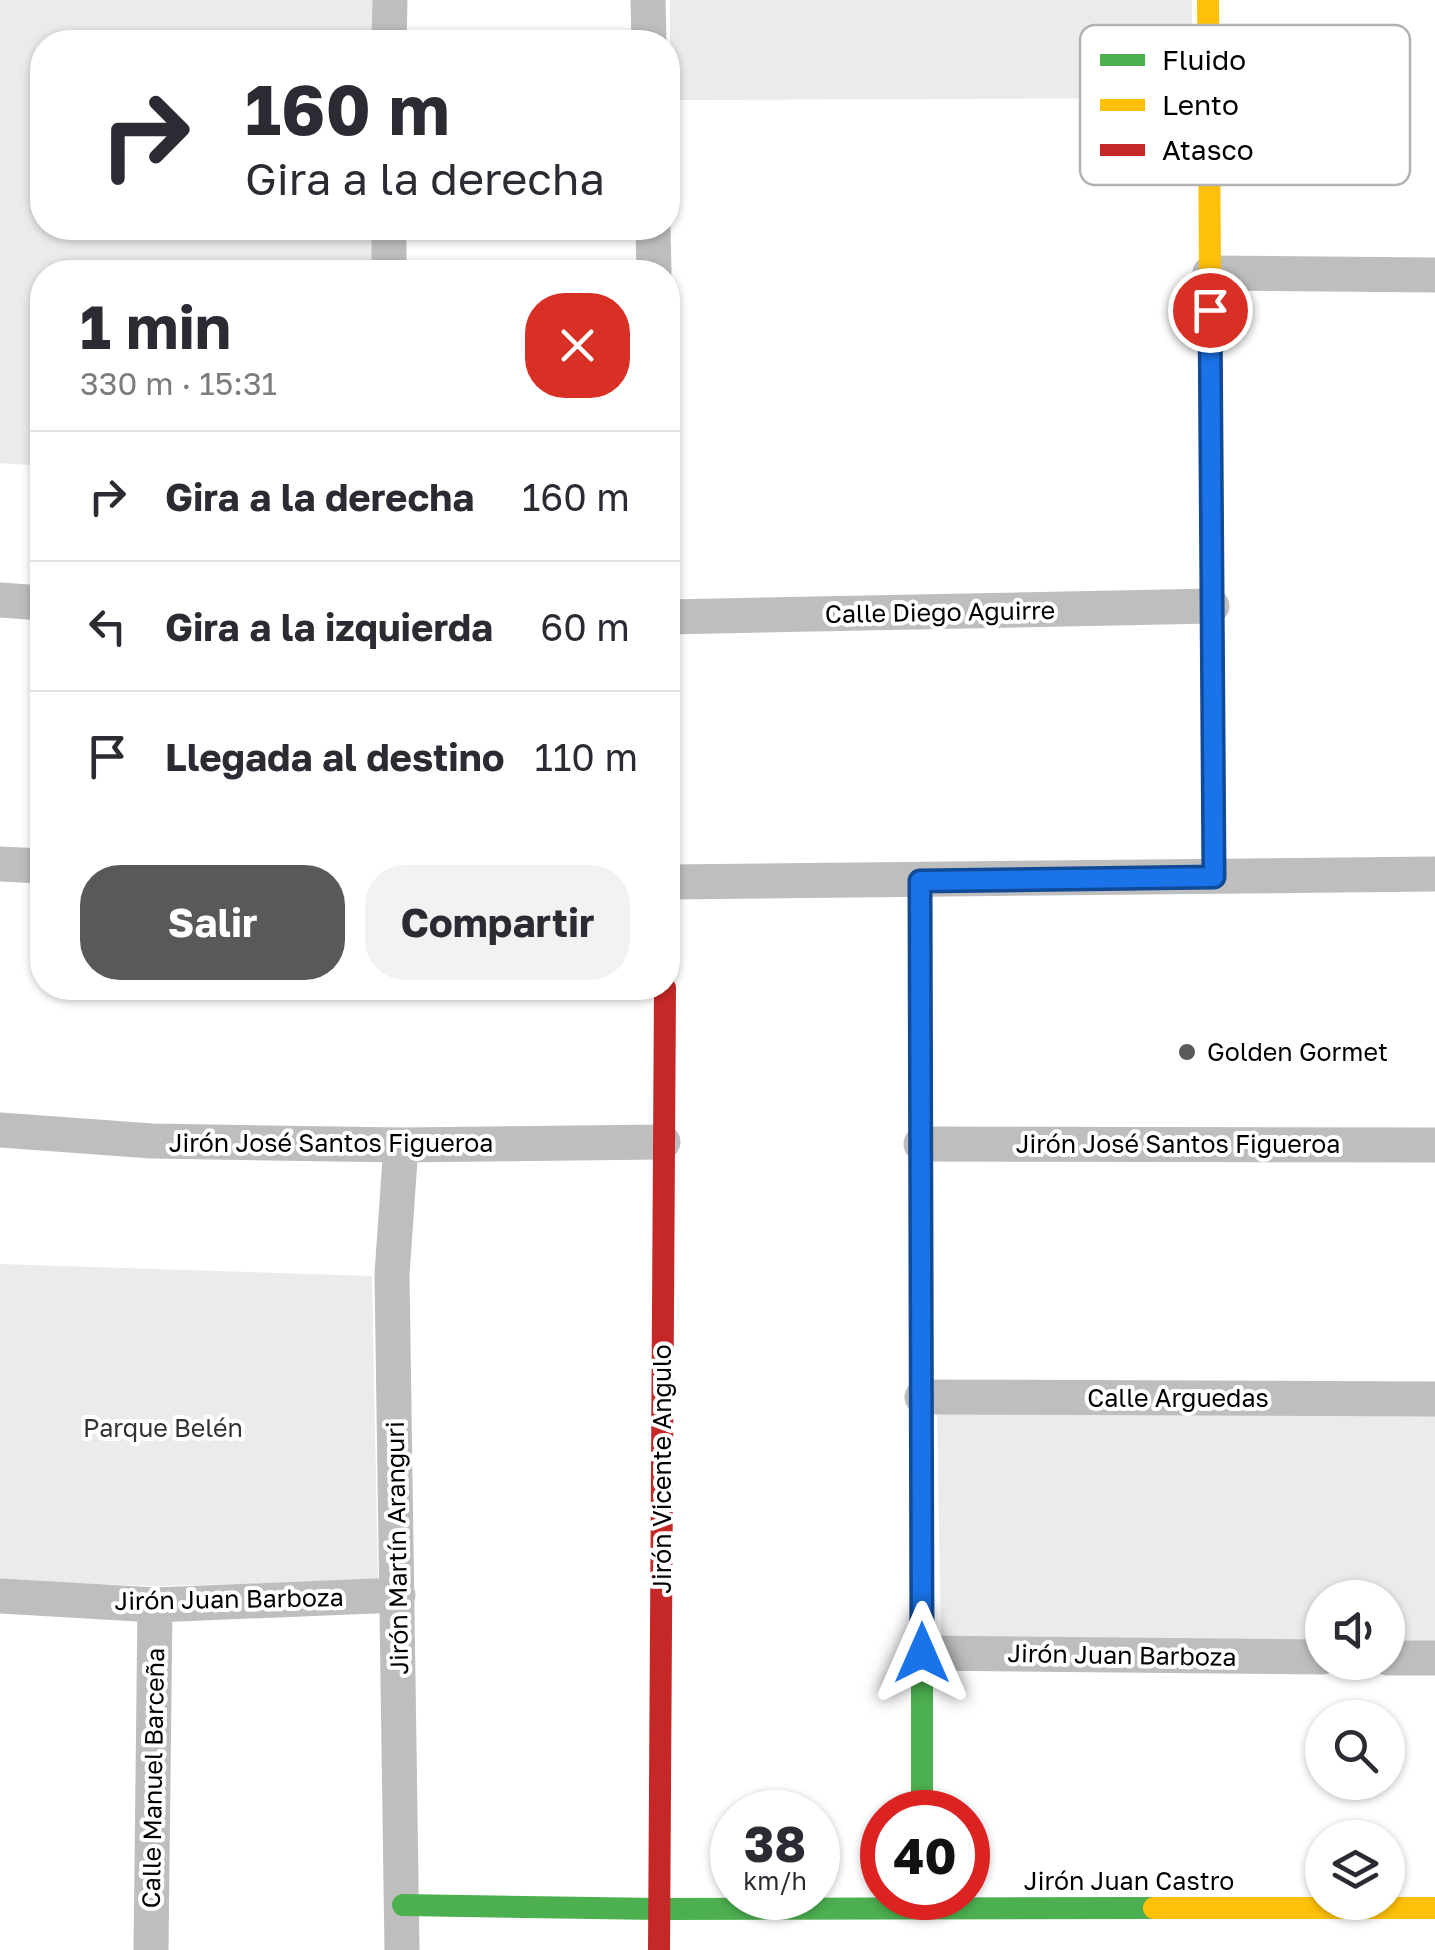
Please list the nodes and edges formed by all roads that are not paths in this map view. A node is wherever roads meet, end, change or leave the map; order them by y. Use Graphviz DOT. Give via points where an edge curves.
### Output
graph roads {
  1 [pos="390,0"];
  2 [pos="648,0"];
  3 [pos="1208,0"];
  4 [pos="1208,25"];
  5 [pos="389,30"];
  6 [pos="649,30"];
  7 [pos="1209,185"];
  8 [pos="1210,273"];
  9 [pos="1435,275"];
  10 [pos="0,600"];
  11 [pos="30,603"];
  12 [pos="1212,606"];
  13 [pos="680,618"];
  14 [pos="0,864"];
  15 [pos="30,865"];
  16 [pos="1435,874"];
  17 [pos="1214,877"];
  18 [pos="920,881"];
  19 [pos="680,882"];
  20 [pos="665,1000"];
  21 [pos="0,1130"];
  22 [pos="663,1142"];
  23 [pos="921,1144"];
  24 [pos="401,1145"];
  25 [pos="1435,1145"];
  26 [pos="922,1397"];
  27 [pos="1435,1398"];
  28 [pos="398,1595"];
  29 [pos="0,1596"];
  30 [pos="155,1605"];
  31 [pos="922,1653"];
  32 [pos="1305,1657"];
  33 [pos="1405,1658"];
  34 [pos="1435,1658"];
  35 [pos="922,1790"];
  36 [pos="860,1904"];
  37 [pos="990,1904"];
  38 [pos="403,1905"];
  39 [pos="1435,1908"];
  40 [pos="659,1909"];
  41 [pos="151,1950"];
  42 [pos="402,1950"];
  43 [pos="659,1950"];
  1 -- 5 [label="street"];
  2 -- 6 [label="street"];
  3 -- 4 [label="street"];
  7 -- 8 [label="street"];
  8 -- 9 [label="street"];
  8 -- 12 [label="street"];
  10 -- 11 [label="street"];
  12 -- 13 [label="street, Calle Diego Aguirre"];
  12 -- 17 [label="street"];
  14 -- 15 [label="street"];
  16 -- 17 [label="street"];
  17 -- 18 [label="street"];
  18 -- 19 [label="street"];
  18 -- 23 [label="street"];
  20 -- 22 [label="street, Jirón Vicente Angulo"];
  21 -- 24 [label="street, Jirón José Santos Figueroa" via="152,1141"];
  22 -- 24 [label="street, Jirón José Santos Figueroa"];
  22 -- 40 [label="street, Jirón Vicente Angulo"];
  23 -- 25 [label="street, Jirón José Santos Figueroa"];
  23 -- 26 [label="street"];
  24 -- 28 [label="street, Jirón Martín Aranguri" via="392,1274"];
  26 -- 27 [label="street, Calle Arguedas"];
  26 -- 31 [label="street"];
  28 -- 30 [label="street, Jirón Juan Barboza"];
  28 -- 38 [label="street, Jirón Martín Aranguri"];
  29 -- 30 [label="street, Jirón Juan Barboza"];
  30 -- 41 [label="street, Calle Manuel Barceña"];
  31 -- 32 [label="street, Jirón Juan Barboza"];
  31 -- 35 [label="street"];
  33 -- 34 [label="street"];
  36 -- 40 [label="street, Jirón Juan Castro"];
  37 -- 39 [label="street, Jirón Juan Castro"];
  38 -- 40 [label="street, Jirón Juan Castro"];
  38 -- 42 [label="street, Jirón Martín Aranguri"];
  40 -- 43 [label="street, Jirón Vicente Angulo"];
}
